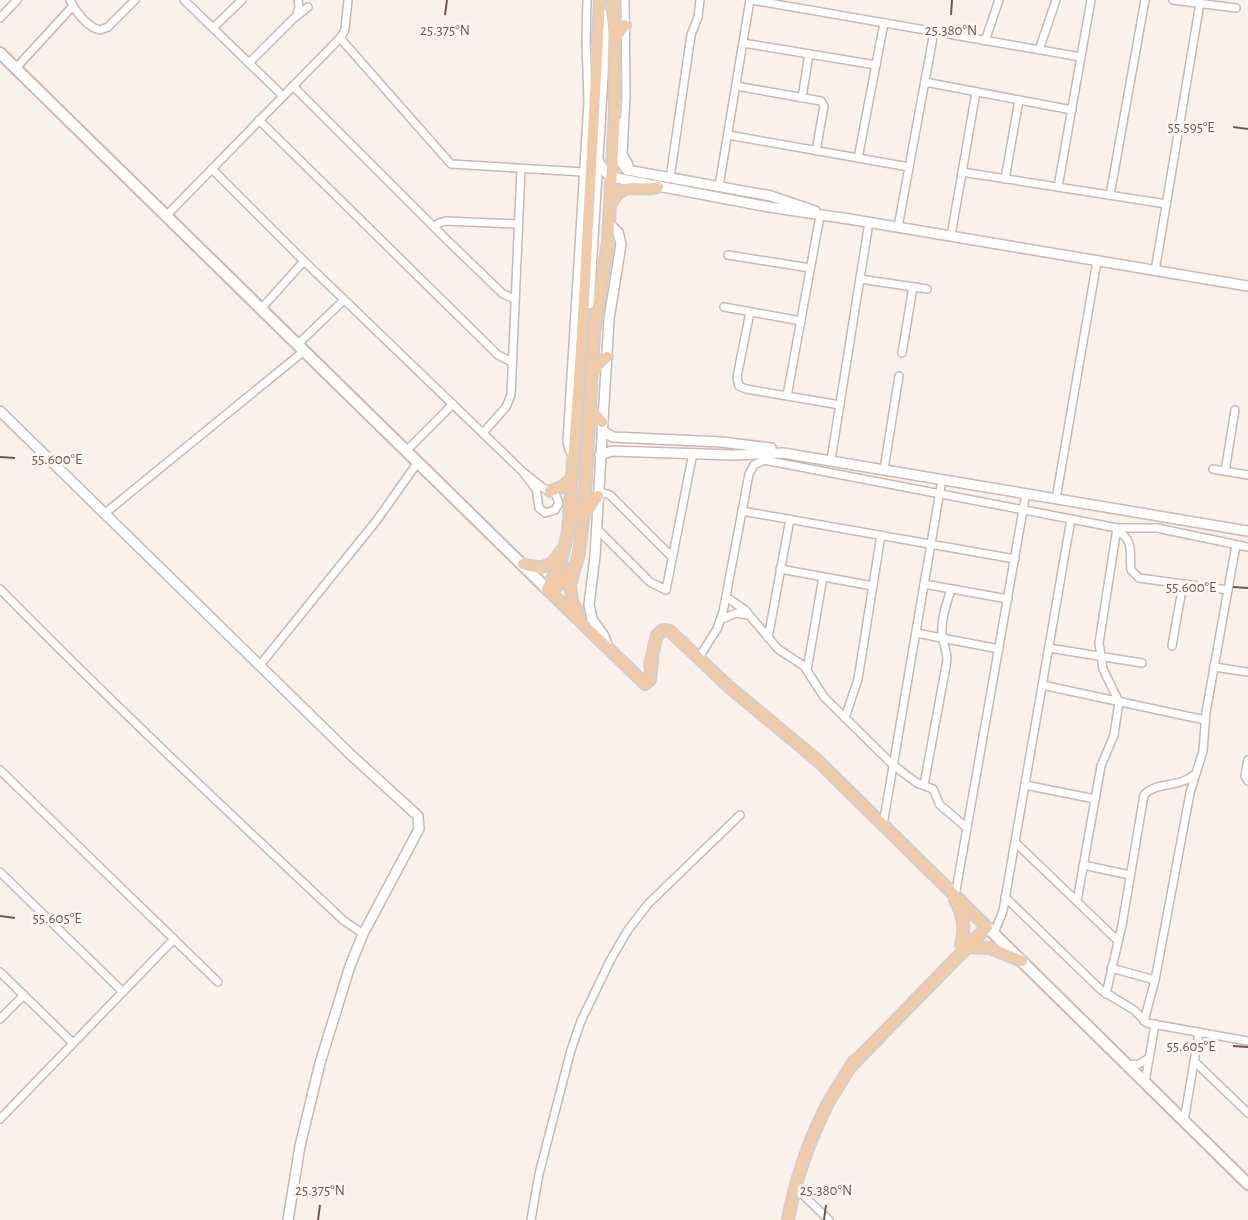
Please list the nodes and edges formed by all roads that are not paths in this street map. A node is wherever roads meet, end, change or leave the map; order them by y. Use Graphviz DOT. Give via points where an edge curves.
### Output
graph roads {
  1 [pos="18,0"];
  2 [pos="135,0"];
  3 [pos="184,0"];
  4 [pos="242,0"];
  5 [pos="298,0"];
  6 [pos="348,0"];
  7 [pos="587,0"];
  8 [pos="614,0"];
  9 [pos="625,0"];
  10 [pos="700,0"];
  11 [pos="751,0"];
  12 [pos="999,0"];
  13 [pos="1056,0"];
  14 [pos="1091,0"];
  15 [pos="1145,0"];
  16 [pos="1173,0"];
  17 [pos="600,1"];
  18 [pos="71,3"];
  19 [pos="1200,3"];
  20 [pos="1232,5"];
  21 [pos="308,7"];
  22 [pos="297,15"];
  23 [pos="0,18"];
  24 [pos="884,23"];
  25 [pos="625,25"];
  26 [pos="213,28"];
  27 [pos="934,32"];
  28 [pos="340,38"];
  29 [pos="614,40"];
  30 [pos="986,40"];
  31 [pos="743,43"];
  32 [pos="586,50"];
  33 [pos="1039,50"];
  34 [pos="0,53"];
  35 [pos="809,54"];
  36 [pos="1081,57"];
  37 [pos="597,62"];
  38 [pos="249,63"];
  39 [pos="876,65"];
  40 [pos="15,69"];
  41 [pos="925,82"];
  42 [pos="293,86"];
  43 [pos="736,86"];
  44 [pos="976,92"];
  45 [pos="283,96"];
  46 [pos="802,98"];
  47 [pos="1019,100"];
  48 [pos="1072,110"];
  49 [pos="615,112"];
  50 [pos="259,120"];
  51 [pos="728,135"];
  52 [pos="816,151"];
  53 [pos="858,158"];
  54 [pos="599,162"];
  55 [pos="909,167"];
  56 [pos="212,169"];
  57 [pos="521,169"];
  58 [pos="583,172"];
  59 [pos="962,172"];
  60 [pos="611,177"];
  61 [pos="670,178"];
  62 [pos="1005,179"];
  63 [pos="658,182"];
  64 [pos="719,186"];
  65 [pos="1058,187"];
  66 [pos="1110,195"];
  67 [pos="1166,204"];
  68 [pos="610,205"];
  69 [pos="166,216"];
  70 [pos="820,216"];
  71 [pos="849,219"];
  72 [pos="869,222"];
  73 [pos="518,224"];
  74 [pos="609,224"];
  75 [pos="434,227"];
  76 [pos="898,227"];
  77 [pos="951,236"];
  78 [pos="728,255"];
  79 [pos="304,261"];
  80 [pos="1097,261"];
  81 [pos="810,268"];
  82 [pos="1155,271"];
  83 [pos="860,279"];
  84 [pos="1248,286"];
  85 [pos="581,287"];
  86 [pos="913,287"];
  87 [pos="927,290"];
  88 [pos="515,299"];
  89 [pos="344,300"];
  90 [pos="724,307"];
  91 [pos="261,309"];
  92 [pos="750,312"];
  93 [pos="801,321"];
  94 [pos="582,337"];
  95 [pos="301,348"];
  96 [pos="902,353"];
  97 [pos="608,357"];
  98 [pos="512,362"];
  99 [pos="592,371"];
  100 [pos="899,376"];
  101 [pos="787,396"];
  102 [pos="453,404"];
  103 [pos="840,405"];
  104 [pos="590,408"];
  105 [pos="1236,410"];
  106 [pos="0,411"];
  107 [pos="602,426"];
  108 [pos="483,433"];
  109 [pos="644,439"];
  110 [pos="406,451"];
  111 [pos="644,452"];
  112 [pos="693,453"];
  113 [pos="573,455"];
  114 [pos="600,455"];
  115 [pos="806,456"];
  116 [pos="831,460"];
  117 [pos="418,462"];
  118 [pos="884,469"];
  119 [pos="1213,469"];
  120 [pos="1225,471"];
  121 [pos="523,472"];
  122 [pos="1248,475"];
  123 [pos="942,479"];
  124 [pos="571,483"];
  125 [pos="550,491"];
  126 [pos="1026,493"];
  127 [pos="940,494"];
  128 [pos="598,496"];
  129 [pos="1056,499"];
  130 [pos="569,510"];
  131 [pos="1023,510"];
  132 [pos="742,511"];
  133 [pos="584,513"];
  134 [pos="104,514"];
  135 [pos="790,519"];
  136 [pos="1071,519"];
  137 [pos="597,529"];
  138 [pos="1117,529"];
  139 [pos="1248,531"];
  140 [pos="881,536"];
  141 [pos="580,540"];
  142 [pos="931,544"];
  143 [pos="1236,545"];
  144 [pos="1248,548"];
  145 [pos="672,557"];
  146 [pos="1015,559"];
  147 [pos="523,564"];
  148 [pos="780,569"];
  149 [pos="823,577"];
  150 [pos="924,584"];
  151 [pos="1183,584"];
  152 [pos="873,586"];
  153 [pos="0,589"];
  154 [pos="951,589"];
  155 [pos="548,590"];
  156 [pos="1227,590"];
  157 [pos="726,597"];
  158 [pos="1008,600"];
  159 [pos="748,615"];
  160 [pos="720,620"];
  161 [pos="583,622"];
  162 [pos="916,633"];
  163 [pos="768,638"];
  164 [pos="943,638"];
  165 [pos="1172,646"];
  166 [pos="608,648"];
  167 [pos="1049,648"];
  168 [pos="999,649"];
  169 [pos="1100,656"];
  170 [pos="698,659"];
  171 [pos="652,660"];
  172 [pos="1142,663"];
  173 [pos="260,665"];
  174 [pos="1214,667"];
  175 [pos="807,670"];
  176 [pos="1248,672"];
  177 [pos="634,674"];
  178 [pos="1042,685"];
  179 [pos="1119,702"];
  180 [pos="845,718"];
  181 [pos="1205,720"];
  182 [pos="1248,760"];
  183 [pos="893,765"];
  184 [pos="0,770"];
  185 [pos="1196,774"];
  186 [pos="1248,781"];
  187 [pos="924,785"];
  188 [pos="1025,785"];
  189 [pos="1095,799"];
  190 [pos="740,814"];
  191 [pos="883,825"];
  192 [pos="967,828"];
  193 [pos="1015,842"];
  194 [pos="1083,865"];
  195 [pos="0,872"];
  196 [pos="1130,875"];
  197 [pos="952,892"];
  198 [pos="1005,897"];
  199 [pos="1077,901"];
  200 [pos="988,927"];
  201 [pos="363,934"];
  202 [pos="174,939"];
  203 [pos="1118,940"];
  204 [pos="964,946"];
  205 [pos="1022,961"];
  206 [pos="1111,968"];
  207 [pos="0,972"];
  208 [pos="1155,980"];
  209 [pos="218,982"];
  210 [pos="123,992"];
  211 [pos="1106,994"];
  212 [pos="24,995"];
  213 [pos="0,1019"];
  214 [pos="1144,1021"];
  215 [pos="1155,1024"];
  216 [pos="1199,1032"];
  217 [pos="1248,1041"];
  218 [pos="73,1043"];
  219 [pos="1149,1058"];
  220 [pos="1194,1061"];
  221 [pos="1128,1065"];
  222 [pos="1145,1082"];
  223 [pos="1248,1113"];
  224 [pos="0,1119"];
  225 [pos="1184,1121"];
  226 [pos="1248,1184"];
  227 [pos="795,1187"];
  228 [pos="288,1220"];
  229 [pos="531,1220"];
  230 [pos="788,1220"];
  231 [pos="828,1220"];
  1 -- 23 [label="street"];
  2 -- 18 [label="street" via="100,30 90,26"];
  3 -- 26 [label="street"];
  4 -- 26 [label="street"];
  5 -- 22 [label="street"];
  6 -- 28 [label="street"];
  7 -- 32 [label="street"];
  8 -- 29 [label="main road"];
  9 -- 25 [label="street"];
  10 -- 61 [label="street" via="691,35"];
  11 -- 24 [label="street"];
  11 -- 31 [label="street"];
  12 -- 30 [label="street"];
  13 -- 33 [label="street"];
  14 -- 36 [label="street"];
  15 -- 66 [label="street"];
  16 -- 19 [label="street"];
  17 -- 37 [label="main road"];
  17 -- 54 [label="street" via="604,40"];
  18 -- 40 [label="street"];
  19 -- 20 [label="street"];
  19 -- 67 [label="street"];
  21 -- 22 [label="street"];
  22 -- 38 [label="street"];
  24 -- 27 [label="street"];
  24 -- 39 [label="street"];
  25 -- 29 [label="main road"];
  25 -- 63 [label="street" via="624,158 630,166"];
  26 -- 38 [label="street"];
  27 -- 30 [label="street"];
  27 -- 41 [label="street"];
  28 -- 42 [label="street"];
  28 -- 57 [label="street" via="451,164"];
  29 -- 49 [label="main road"];
  30 -- 33 [label="street"];
  31 -- 35 [label="street"];
  31 -- 43 [label="street"];
  32 -- 37 [label="main road"];
  32 -- 58 [label="street" via="588,91"];
  33 -- 36 [label="street"];
  34 -- 40 [label="main road"];
  35 -- 39 [label="street"];
  35 -- 46 [label="street"];
  36 -- 48 [label="street"];
  37 -- 85 [label="main road"];
  38 -- 45 [label="street"];
  39 -- 53 [label="street"];
  40 -- 69 [label="main road"];
  41 -- 44 [label="street"];
  41 -- 55 [label="street"];
  42 -- 45 [label="street"];
  42 -- 75 [label="street"];
  43 -- 46 [label="street"];
  43 -- 51 [label="street"];
  44 -- 47 [label="street"];
  44 -- 59 [label="street"];
  45 -- 50 [label="street"];
  46 -- 52 [label="street" via="819,104 822,113"];
  47 -- 48 [label="street"];
  47 -- 62 [label="street"];
  48 -- 65 [label="street"];
  49 -- 60 [label="main road"];
  49 -- 63 [label="street" via="623,167"];
  50 -- 56 [label="street"];
  50 -- 98 [label="street" via="498,355"];
  51 -- 52 [label="street"];
  51 -- 64 [label="street"];
  52 -- 53 [label="street"];
  53 -- 55 [label="street"];
  54 -- 60 [label="street"];
  54 -- 94 [label="street" via="587,323"];
  55 -- 76 [label="street"];
  56 -- 69 [label="street"];
  56 -- 79 [label="street"];
  57 -- 58 [label="street"];
  57 -- 73 [label="street"];
  58 -- 85 [label="street"];
  59 -- 62 [label="street"];
  59 -- 77 [label="street"];
  60 -- 63 [label="street"];
  60 -- 68 [label="main road"];
  61 -- 63 [label="street"];
  61 -- 64 [label="street"];
  62 -- 65 [label="street"];
  63 -- 68 [label="main road" via="650,188 625,188"];
  63 -- 70 [label="street"];
  64 -- 71 [label="street" via="779,198"];
  65 -- 66 [label="street"];
  66 -- 67 [label="street"];
  67 -- 82 [label="street"];
  68 -- 74 [label="main road"];
  69 -- 91 [label="main road"];
  70 -- 71 [label="street"];
  70 -- 81 [label="street"];
  71 -- 72 [label="street"];
  72 -- 76 [label="street"];
  72 -- 83 [label="street"];
  73 -- 75 [label="street" via="443,221"];
  73 -- 88 [label="street"];
  74 -- 97 [label="street" via="621,240 609,319"];
  74 -- 99 [label="main road"];
  75 -- 88 [label="street" via="503,294"];
  76 -- 77 [label="street"];
  77 -- 80 [label="street"];
  78 -- 81 [label="street"];
  79 -- 89 [label="street"];
  79 -- 91 [label="street"];
  80 -- 82 [label="street"];
  80 -- 129 [label="street"];
  81 -- 93 [label="street"];
  82 -- 84 [label="street"];
  83 -- 86 [label="street"];
  83 -- 103 [label="street"];
  85 -- 94 [label="main road"];
  85 -- 113 [label="street" via="567,442"];
  86 -- 87 [label="street"];
  86 -- 96 [label="street"];
  88 -- 98 [label="street"];
  89 -- 95 [label="street"];
  89 -- 102 [label="street"];
  90 -- 92 [label="street"];
  91 -- 95 [label="main road"];
  92 -- 93 [label="street"];
  92 -- 101 [label="street" via="738,384 744,389"];
  93 -- 101 [label="street"];
  94 -- 113 [label="main road"];
  95 -- 110 [label="main road"];
  95 -- 134 [label="street"];
  97 -- 99 [label="main road"];
  97 -- 107 [label="street"];
  98 -- 108 [label="street" via="510,399"];
  99 -- 104 [label="main road"];
  100 -- 118 [label="street"];
  101 -- 103 [label="street"];
  102 -- 108 [label="street"];
  102 -- 110 [label="street"];
  103 -- 116 [label="street"];
  104 -- 107 [label="main road"];
  104 -- 133 [label="main road"];
  105 -- 120 [label="street"];
  106 -- 134 [label="street"];
  107 -- 109 [label="street" via="614,437"];
  107 -- 114 [label="street"];
  108 -- 121 [label="street"];
  109 -- 111 [label="street" via="616,440 612,444 614,448"];
  109 -- 115 [label="street" via="736,443"];
  110 -- 117 [label="main road"];
  111 -- 112 [label="street"];
  111 -- 114 [label="street" via="609,451"];
  112 -- 115 [label="street"];
  112 -- 145 [label="street"];
  113 -- 124 [label="main road"];
  114 -- 128 [label="street"];
  115 -- 116 [label="street"];
  116 -- 118 [label="street"];
  117 -- 147 [label="main road"];
  117 -- 173 [label="street" via="377,520"];
  118 -- 123 [label="street"];
  119 -- 120 [label="street"];
  120 -- 122 [label="street"];
  121 -- 125 [label="street"];
  121 -- 125 [label="street" via="536,489 537,506 545,513 555,510 559,503"];
  123 -- 126 [label="street"];
  123 -- 127 [label="street"];
  124 -- 125 [label="main road"];
  124 -- 130 [label="main road"];
  124 -- 133 [label="main road" via="573,513"];
  126 -- 129 [label="street"];
  126 -- 131 [label="street"];
  127 -- 131 [label="street"];
  127 -- 132 [label="street" via="767,460 750,471"];
  127 -- 142 [label="street"];
  128 -- 133 [label="main road"];
  128 -- 137 [label="street"];
  128 -- 145 [label="street" via="610,495"];
  129 -- 139 [label="street"];
  130 -- 147 [label="main road" via="555,561 543,568"];
  130 -- 155 [label="main road" via="564,555"];
  131 -- 136 [label="street"];
  131 -- 146 [label="street"];
  132 -- 135 [label="street"];
  132 -- 157 [label="street"];
  133 -- 141 [label="main road"];
  134 -- 173 [label="street"];
  135 -- 140 [label="street"];
  135 -- 148 [label="street"];
  136 -- 138 [label="street"];
  136 -- 167 [label="street"];
  137 -- 145 [label="street" via="650,582 666,590"];
  137 -- 166 [label="street" via="589,605"];
  138 -- 143 [label="street" via="1157,528"];
  138 -- 151 [label="street" via="1130,543 1131,567 1136,577"];
  138 -- 169 [label="street"];
  140 -- 142 [label="street"];
  140 -- 152 [label="street"];
  141 -- 155 [label="main road" via="564,580"];
  141 -- 161 [label="main road" via="570,591"];
  142 -- 146 [label="street"];
  142 -- 150 [label="street"];
  143 -- 144 [label="street"];
  143 -- 156 [label="street"];
  146 -- 158 [label="street"];
  147 -- 155 [label="main road"];
  148 -- 149 [label="street"];
  148 -- 163 [label="street"];
  149 -- 152 [label="street"];
  149 -- 175 [label="street"];
  150 -- 154 [label="street"];
  150 -- 162 [label="street"];
  151 -- 156 [label="street"];
  151 -- 165 [label="street"];
  152 -- 180 [label="street" via="858,679"];
  153 -- 201 [label="street" via="182,769 343,920"];
  154 -- 158 [label="street"];
  154 -- 164 [label="street" via="942,623"];
  155 -- 161 [label="main road"];
  156 -- 174 [label="street"];
  157 -- 159 [label="street"];
  157 -- 160 [label="street"];
  158 -- 168 [label="street"];
  159 -- 160 [label="street" via="736,613"];
  159 -- 163 [label="street"];
  160 -- 170 [label="street"];
  161 -- 166 [label="main road"];
  162 -- 164 [label="street"];
  162 -- 183 [label="street"];
  163 -- 175 [label="street"];
  164 -- 168 [label="street"];
  164 -- 187 [label="street" via="947,660"];
  166 -- 177 [label="main road"];
  167 -- 169 [label="street"];
  167 -- 178 [label="street"];
  168 -- 192 [label="street"];
  169 -- 172 [label="street"];
  169 -- 179 [label="street"];
  170 -- 171 [label="main road" via="666,630 656,637"];
  170 -- 191 [label="main road" via="817,760"];
  171 -- 177 [label="main road" via="645,673"];
  171 -- 177 [label="main road" via="648,683"];
  173 -- 201 [label="street" via="418,816 419,829"];
  174 -- 176 [label="street"];
  174 -- 181 [label="street"];
  175 -- 180 [label="street" via="824,697"];
  178 -- 179 [label="street"];
  178 -- 188 [label="street"];
  179 -- 181 [label="street"];
  179 -- 189 [label="street" via="1114,735 1101,766"];
  180 -- 183 [label="street"];
  181 -- 185 [label="street"];
  182 -- 186 [label="street"];
  183 -- 187 [label="street"];
  183 -- 191 [label="street"];
  184 -- 202 [label="street"];
  185 -- 196 [label="street" via="1180,783 1150,789 1144,795"];
  185 -- 208 [label="street"];
  187 -- 192 [label="street" via="933,789 940,805"];
  188 -- 189 [label="street"];
  188 -- 193 [label="street"];
  189 -- 194 [label="street"];
  190 -- 229 [label="street" via="648,904 611,959 571,1050"];
  191 -- 197 [label="main road"];
  192 -- 197 [label="street"];
  193 -- 198 [label="street"];
  193 -- 199 [label="street"];
  194 -- 196 [label="street"];
  194 -- 199 [label="street"];
  195 -- 210 [label="street"];
  196 -- 203 [label="street"];
  197 -- 200 [label="main road"];
  197 -- 204 [label="main road" via="963,917"];
  198 -- 200 [label="street" via="1001,919"];
  198 -- 211 [label="street"];
  199 -- 203 [label="street"];
  200 -- 204 [label="main road"];
  200 -- 205 [label="main road"];
  201 -- 228 [label="street" via="320,1063 300,1146"];
  202 -- 209 [label="street"];
  202 -- 210 [label="street"];
  203 -- 206 [label="street"];
  204 -- 205 [label="main road" via="990,948"];
  204 -- 227 [label="main road" via="851,1066 821,1118"];
  205 -- 221 [label="main road"];
  206 -- 208 [label="street"];
  206 -- 211 [label="street"];
  207 -- 212 [label="street"];
  208 -- 214 [label="street"];
  210 -- 218 [label="street"];
  211 -- 214 [label="street" via="1134,1010"];
  212 -- 213 [label="street"];
  212 -- 218 [label="street"];
  214 -- 215 [label="street"];
  215 -- 216 [label="street"];
  215 -- 219 [label="street"];
  216 -- 217 [label="street"];
  216 -- 220 [label="street"];
  218 -- 224 [label="street"];
  219 -- 221 [label="street"];
  219 -- 222 [label="street"];
  220 -- 223 [label="street"];
  220 -- 225 [label="street"];
  221 -- 222 [label="main road"];
  222 -- 225 [label="main road"];
  225 -- 226 [label="main road"];
  227 -- 230 [label="main road"];
  227 -- 231 [label="street"];
}
